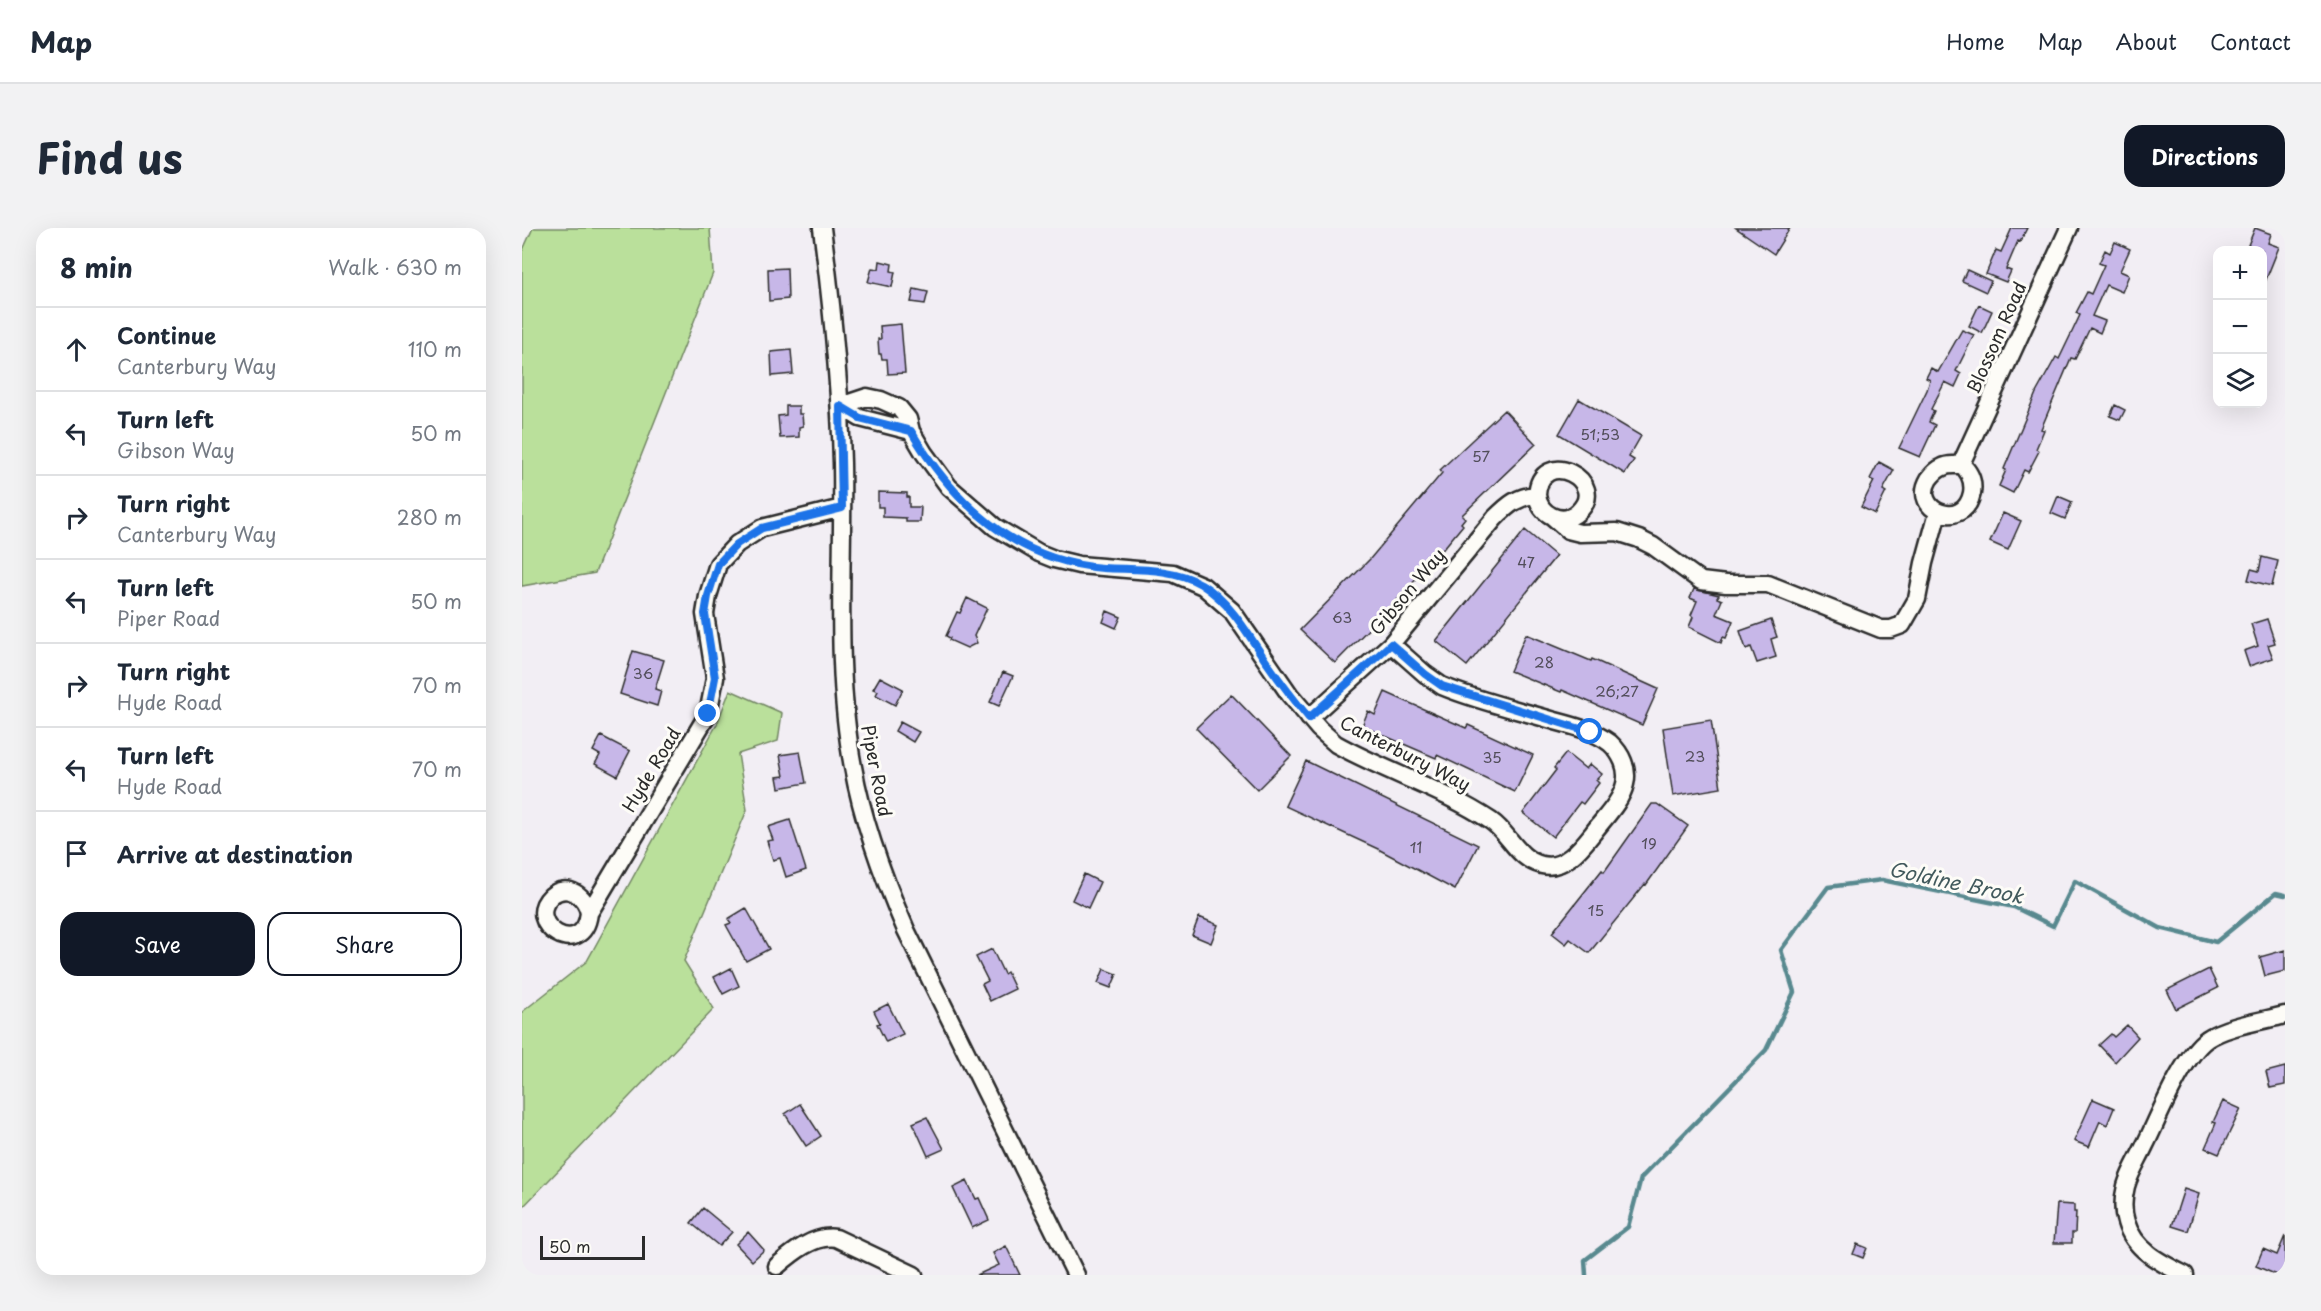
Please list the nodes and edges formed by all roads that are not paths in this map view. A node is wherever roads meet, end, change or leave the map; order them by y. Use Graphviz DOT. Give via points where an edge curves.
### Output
graph roads {
  1 [pos="822,228"];
  2 [pos="2069,228"];
  3 [pos="840,406"];
  4 [pos="1961,464"];
  5 [pos="1537,495"];
  6 [pos="842,508"];
  7 [pos="1938,512"];
  8 [pos="1553,517"];
  9 [pos="1391,644"];
  10 [pos="1309,718"];
  11 [pos="589,913"];
  12 [pos="2285,1015"];
  13 [pos="777,1266"];
  14 [pos="914,1275"];
  15 [pos="1076,1275"];
  16 [pos="2185,1275"];
  1 -- 3 [label="street, Piper Road"];
  2 -- 4 [label="street, Blossom Road"];
  3 -- 6 [label="street, Piper Road"];
  3 -- 10 [label="street, Canterbury Way" via="861,398 881,400 904,412 911,431 948,486 986,521 1020,543 1071,564 1173,573 1213,593 1236,616"];
  4 -- 7 [label="street" via="1943,466 1926,486 1930,506"];
  4 -- 7 [label="street" via="1971,476 1970,499 1954,514"];
  5 -- 8 [label="street" via="1542,510"];
  5 -- 8 [label="street" via="1539,483 1551,472 1567,470 1580,479 1586,494 1581,509 1568,518"];
  5 -- 9 [label="street, Gibson Way" via="1522,497 1503,509"];
  6 -- 11 [label="street, Hyde Road" via="762,528 737,544 718,564 705,614 715,678 708,714"];
  6 -- 15 [label="street, Piper Road" via="842,625 848,731 857,788 875,853 911,941"];
  7 -- 8 [label="street" via="1917,599 1902,625 1891,629 1881,629 1768,584 1701,581 1639,539 1617,532 1568,530"];
  9 -- 10 [label="street, Gibson Way"];
  9 -- 10 [label="street, Canterbury Way" via="1442,686 1590,732 1614,748 1624,764 1625,784 1616,803 1579,849 1550,866 1529,860 1490,821 1342,747"];
  12 -- 16 [label="street" via="2225,1031 2197,1048 2179,1076 2126,1186 2123,1207 2131,1234 2151,1256"];
  13 -- 14 [label="street" via="789,1255 828,1237"];
}
